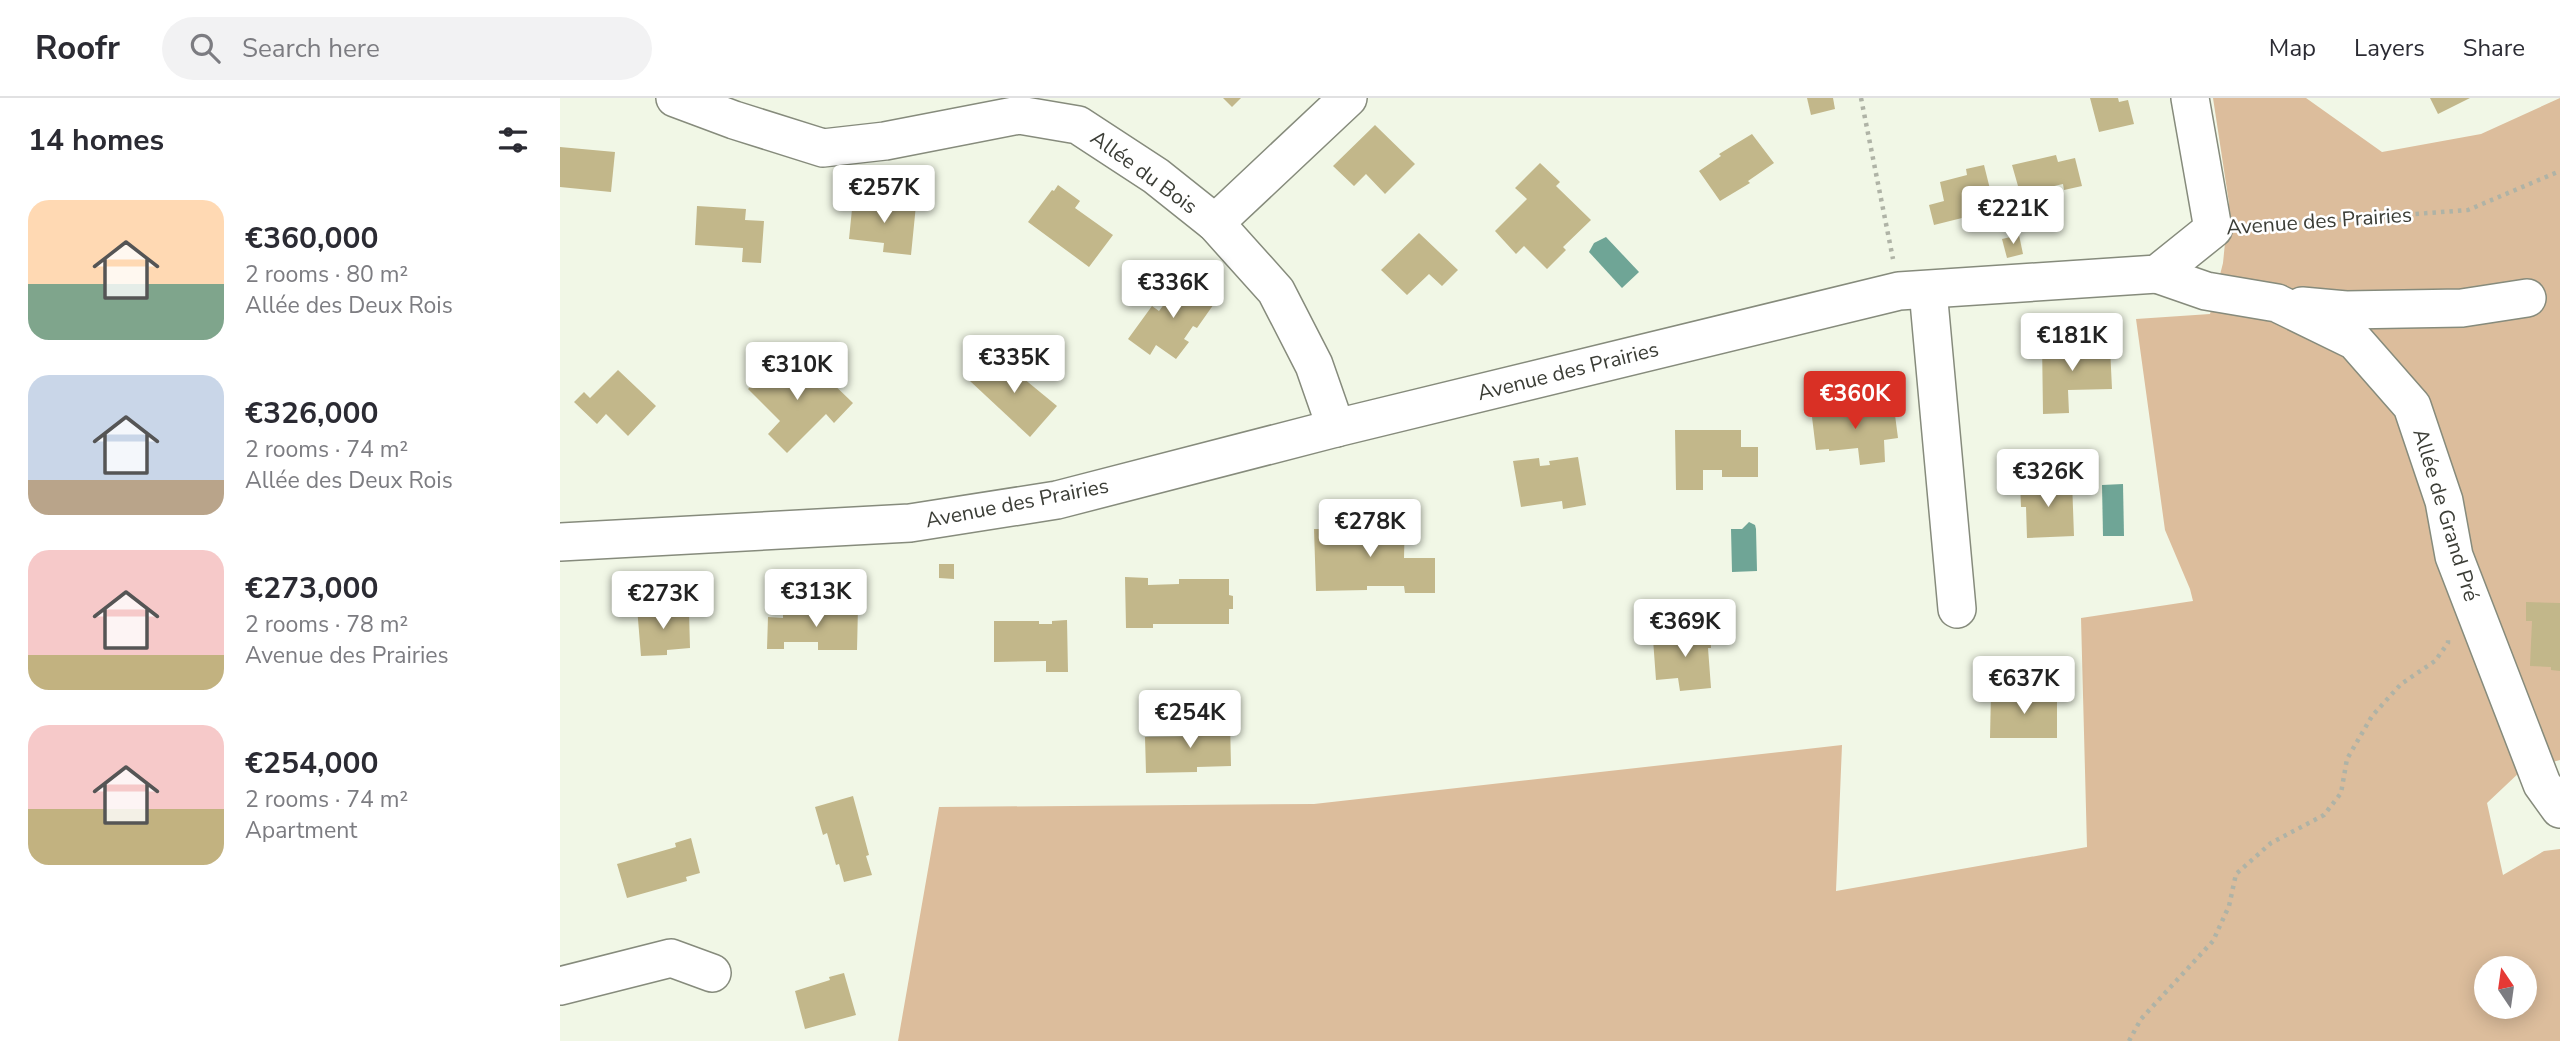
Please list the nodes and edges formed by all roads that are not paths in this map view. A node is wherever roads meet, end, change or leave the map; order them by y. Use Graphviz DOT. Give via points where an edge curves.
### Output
graph roads {
  1 [pos="675,98"];
  2 [pos="1348,98"];
  3 [pos="2190,98"];
  4 [pos="1215,223"];
  5 [pos="2157,274"];
  6 [pos="1914,290"];
  7 [pos="2527,298"];
  8 [pos="2277,303"];
  9 [pos="1336,428"];
  10 [pos="560,542"];
  11 [pos="1957,609"];
  12 [pos="2554,783"];
  13 [pos="712,973"];
  14 [pos="560,986"];
  1 -- 4 [label="street, Allée du Bois" via="823,148 1020,115 1078,125 1156,176"];
  2 -- 4 [label="street"];
  3 -- 5 [label="street, Avenue des Prairies" via="2213,229"];
  4 -- 9 [label="street, Allée du Bois" via="1276,291 1314,365"];
  5 -- 6 [label="street, Avenue des Prairies"];
  5 -- 8 [label="street, Allée de Grand Pré" via="2206,291"];
  6 -- 9 [label="street, Avenue des Prairies"];
  6 -- 11 [label="street"];
  7 -- 8 [label="street" via="2449,309 2346,310"];
  8 -- 12 [label="street, Allée de Grand Pré" via="2355,341 2412,406 2444,501 2454,556"];
  9 -- 10 [label="street, Avenue des Prairies" via="1057,500 910,523"];
  13 -- 14 [label="street" via="671,958"];
}
